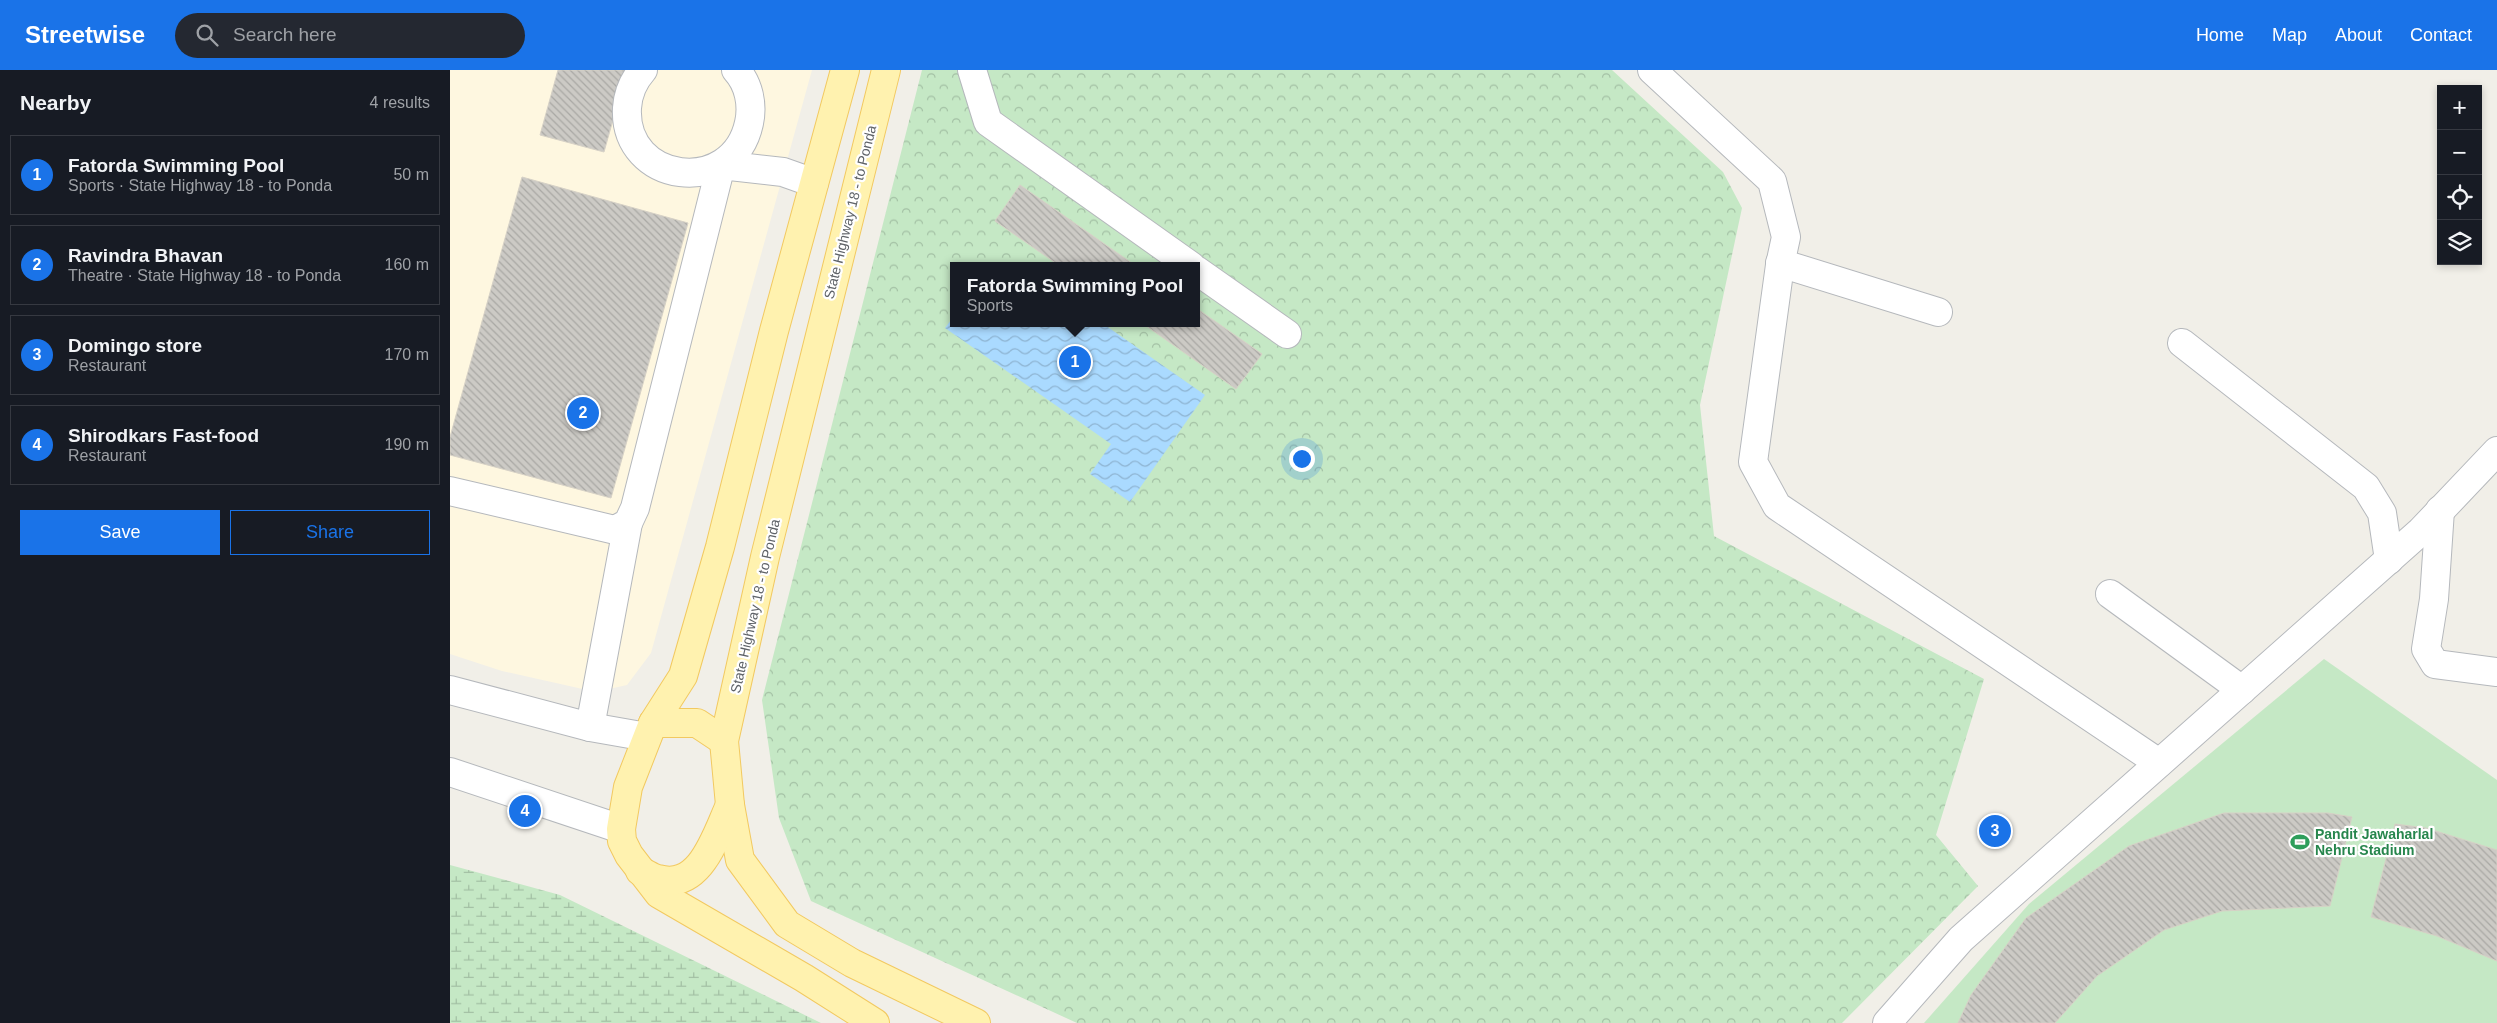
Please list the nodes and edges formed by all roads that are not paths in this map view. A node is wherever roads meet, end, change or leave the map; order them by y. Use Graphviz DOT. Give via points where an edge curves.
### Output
graph roads {
  1 [pos="643,70"];
  2 [pos="736,70"];
  3 [pos="846,70"];
  4 [pos="886,70"];
  5 [pos="972,70"];
  6 [pos="1652,70"];
  7 [pos="721,165"];
  8 [pos="814,183"];
  9 [pos="1185,262"];
  10 [pos="1780,263"];
  11 [pos="1200,273"];
  12 [pos="1938,312"];
  13 [pos="1287,334"];
  14 [pos="2182,343"];
  15 [pos="2497,451"];
  16 [pos="450,491"];
  17 [pos="2440,510"];
  18 [pos="628,523"];
  19 [pos="2389,560"];
  20 [pos="2110,594"];
  21 [pos="2497,672"];
  22 [pos="450,690"];
  23 [pos="2242,690"];
  24 [pos="590,728"];
  25 [pos="650,730"];
  26 [pos="724,741"];
  27 [pos="2159,763"];
  28 [pos="450,772"];
  29 [pos="730,806"];
  30 [pos="621,829"];
  31 [pos="640,871"];
  32 [pos="875,1023"];
  33 [pos="976,1023"];
  34 [pos="1887,1023"];
  1 -- 7 [label="street" via="635,78 628,98 627,119 632,139 645,156 661,168 681,174 702,173"];
  2 -- 7 [label="street" via="749,93 751,114 747,134 737,152"];
  3 -- 8 [label="main road"];
  4 -- 26 [label="main road, State Highway 18 - to Ponda" via="765,557"];
  5 -- 9 [label="street" via="988,122"];
  6 -- 10 [label="street" via="1772,180 1786,237"];
  7 -- 8 [label="street" via="783,172"];
  7 -- 18 [label="street" via="635,508"];
  8 -- 25 [label="main road" via="720,548 683,676"];
  10 -- 12 [label="street"];
  10 -- 27 [label="street" via="1753,462 1777,506"];
  11 -- 13 [label="street"];
  14 -- 19 [label="street" via="2366,487 2382,513"];
  15 -- 17 [label="street"];
  16 -- 18 [label="street" via="608,529 615,530"];
  17 -- 19 [label="street"];
  17 -- 21 [label="street" via="2434,599 2426,649 2435,664"];
  18 -- 24 [label="street"];
  19 -- 23 [label="street"];
  20 -- 23 [label="street"];
  22 -- 24 [label="street"];
  23 -- 27 [label="street"];
  24 -- 25 [label="street"];
  25 -- 26 [label="main road" via="697,723"];
  25 -- 30 [label="main road" via="628,788"];
  26 -- 29 [label="main road, State Highway 18 - to Ponda"];
  27 -- 34 [label="street" via="1961,939"];
  28 -- 30 [label="street"];
  29 -- 31 [label="main road" via="707,855 693,873 676,880 658,879"];
  29 -- 33 [label="main road, State Highway 18 - to Ponda" via="740,860 787,924 852,963"];
  30 -- 31 [label="main road" via="622,841"];
  31 -- 32 [label="main road" via="659,894"];
}
